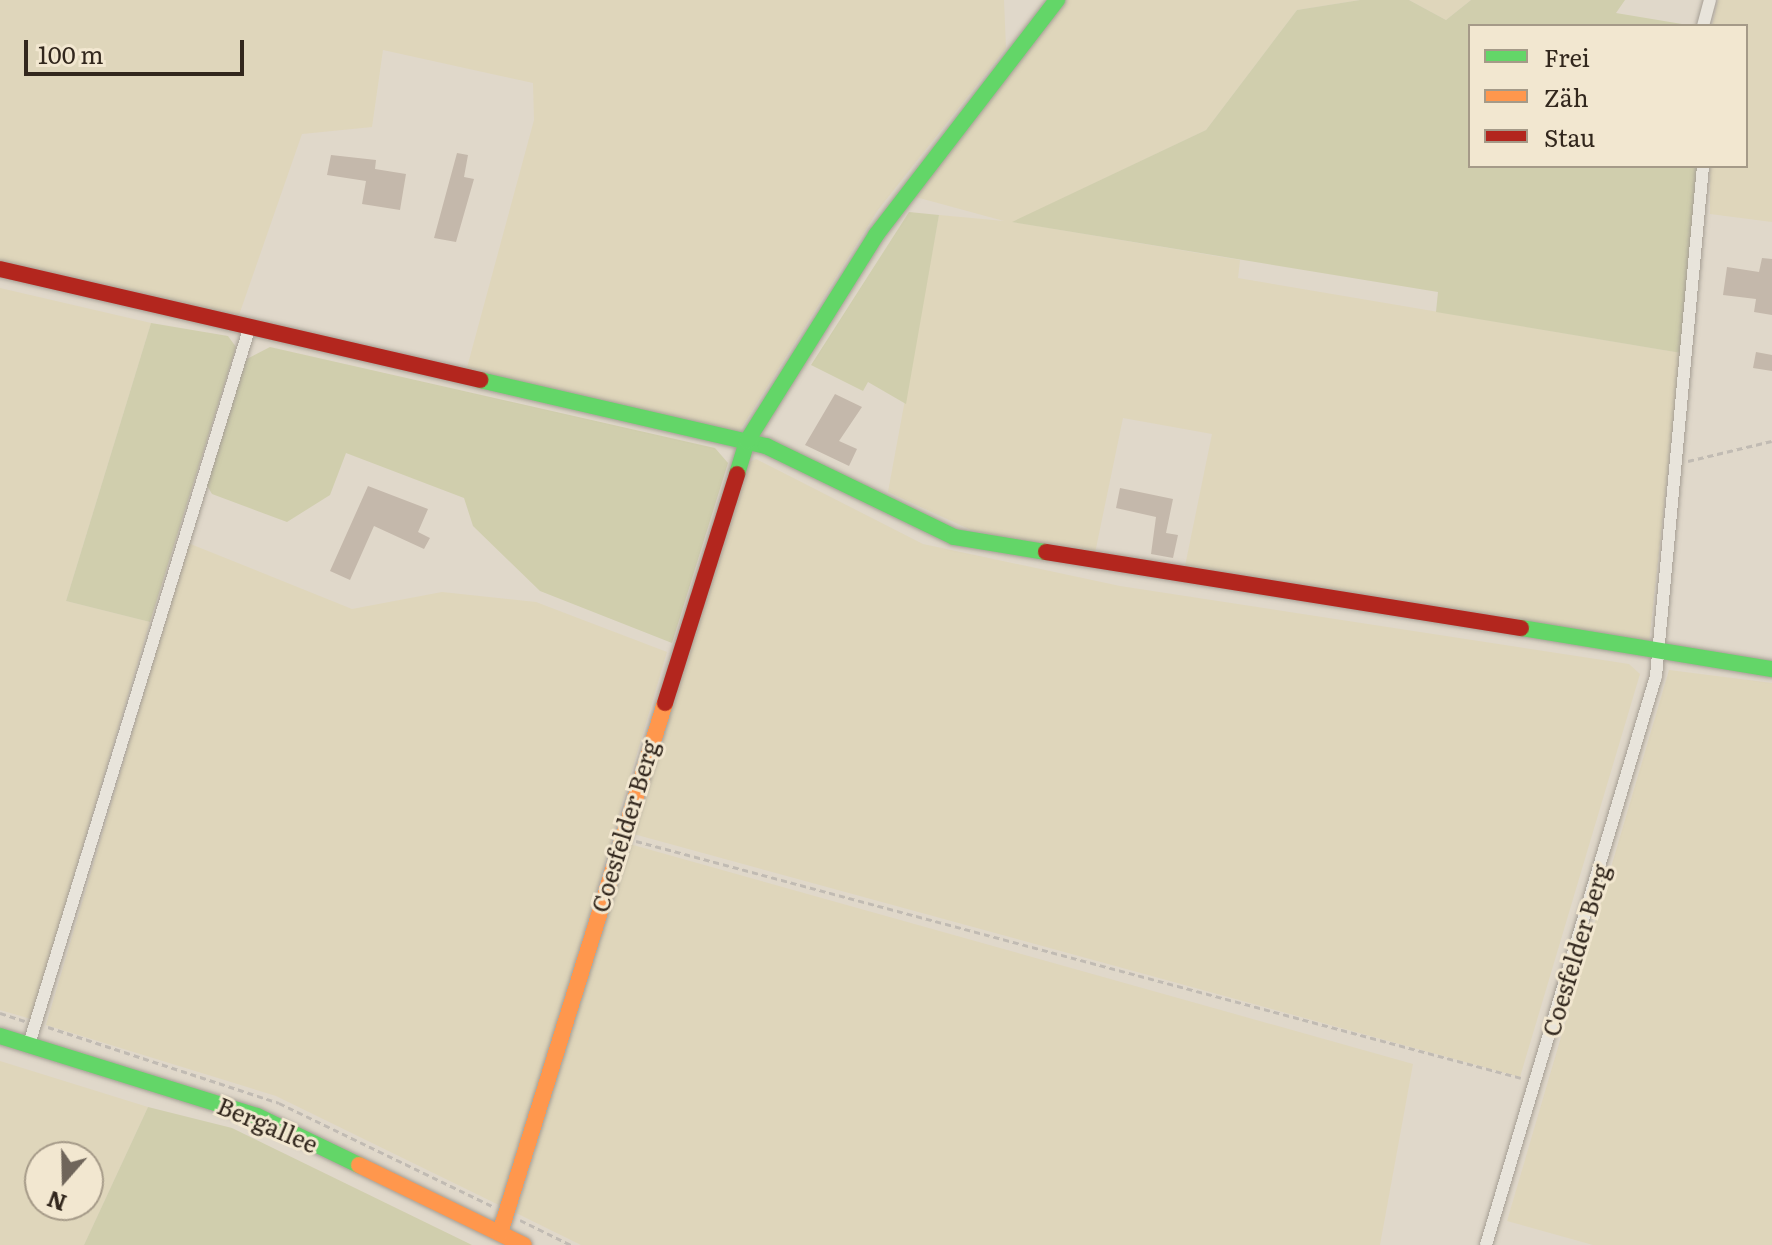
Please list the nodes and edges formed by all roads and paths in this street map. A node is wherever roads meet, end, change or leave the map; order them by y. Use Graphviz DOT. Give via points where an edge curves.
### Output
graph roads {
  1 [pos="1057,0"];
  2 [pos="1710,0"];
  3 [pos="1704,24"];
  4 [pos="1703,168"];
  5 [pos="0,269"];
  6 [pos="250,326"];
  7 [pos="747,441"];
  8 [pos="1772,441"];
  9 [pos="1681,463"];
  10 [pos="1660,655"];
  11 [pos="1772,669"];
  12 [pos="620,837"];
  13 [pos="0,1036"];
  14 [pos="29,1044"];
  15 [pos="1536,1081"];
  16 [pos="509,1215"];
  17 [pos="500,1233"];
  18 [pos="524,1245"];
  19 [pos="571,1245"];
  20 [pos="1486,1245"];
  1 -- 7 [label="street, Coesfelder Berg" via="876,235"];
  2 -- 3 [label="street"];
  4 -- 9 [label="street, Coesfelder Berg"];
  5 -- 6 [label="street"];
  6 -- 7 [label="street"];
  6 -- 14 [label="street"];
  7 -- 10 [label="street" via="954,537"];
  7 -- 12 [label="street, Coesfelder Berg"];
  8 -- 9 [label="path"];
  9 -- 10 [label="street, Coesfelder Berg"];
  10 -- 11 [label="street"];
  10 -- 15 [label="street, Coesfelder Berg"];
  12 -- 15 [label="path"];
  12 -- 16 [label="street, Coesfelder Berg"];
  13 -- 14 [label="street, Bergallee"];
  14 -- 17 [label="street, Bergallee" via="257,1116"];
  15 -- 20 [label="street, Coesfelder Berg"];
  16 -- 17 [label="street, Coesfelder Berg"];
  16 -- 19 [label="path"];
  17 -- 18 [label="street, Bergallee"];
}
